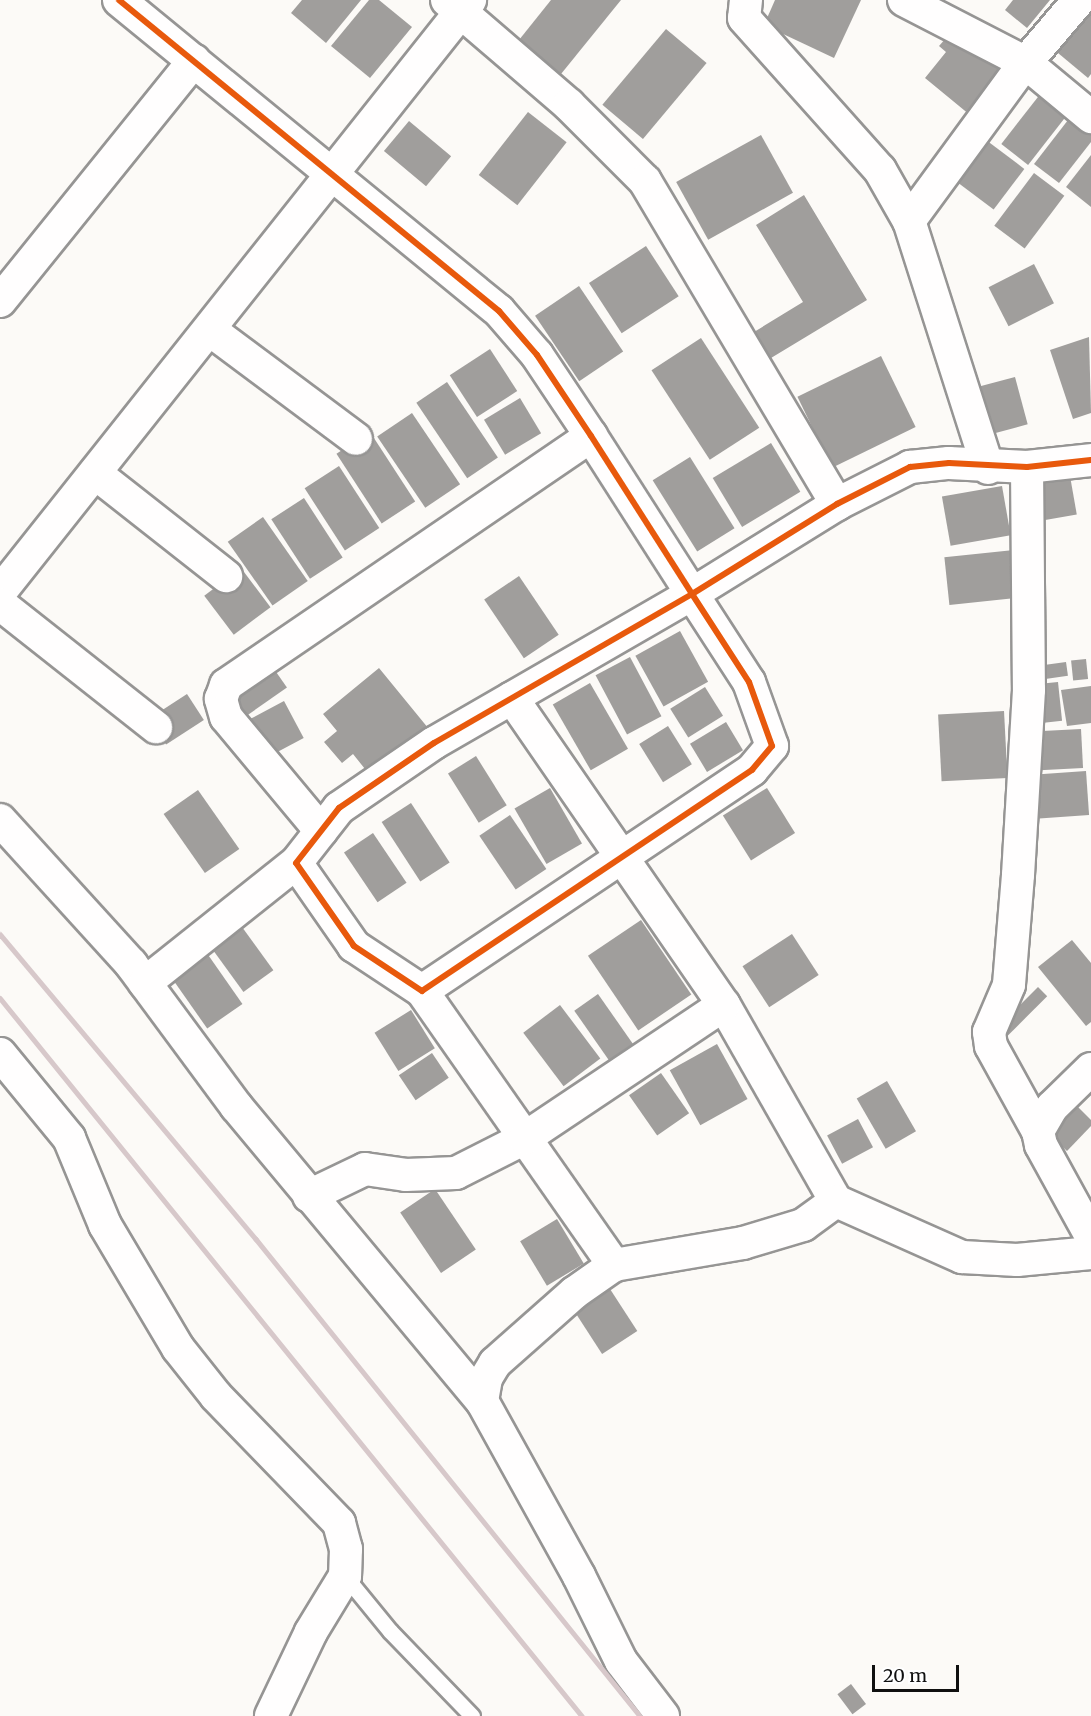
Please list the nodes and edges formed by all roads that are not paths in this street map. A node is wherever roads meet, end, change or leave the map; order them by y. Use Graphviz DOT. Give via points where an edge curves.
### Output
graph roads {
  1 [pos="119,0"];
  2 [pos="746,0"];
  3 [pos="904,0"];
  4 [pos="1079,0"];
  5 [pos="459,4"];
  6 [pos="194,61"];
  7 [pos="1026,63"];
  8 [pos="1091,117"];
  9 [pos="334,174"];
  10 [pos="909,221"];
  11 [pos="0,301"];
  12 [pos="210,330"];
  13 [pos="591,436"];
  14 [pos="356,439"];
  15 [pos="1091,460"];
  16 [pos="1027,467"];
  17 [pos="988,468"];
  18 [pos="95,473"];
  19 [pos="837,504"];
  20 [pos="226,576"];
  21 [pos="0,592"];
  22 [pos="692,594"];
  23 [pos="0,604"];
  24 [pos="512,699"];
  25 [pos="156,727"];
  26 [pos="0,820"];
  27 [pos="321,831"];
  28 [pos="624,857"];
  29 [pos="296,863"];
  30 [pos="145,983"];
  31 [pos="422,991"];
  32 [pos="724,1005"];
  33 [pos="0,1054"];
  34 [pos="1091,1070"];
  35 [pos="1038,1131"];
  36 [pos="525,1138"];
  37 [pos="309,1196"];
  38 [pos="836,1201"];
  39 [pos="1091,1236"];
  40 [pos="1091,1253"];
  41 [pos="614,1264"];
  42 [pos="482,1401"];
  43 [pos="345,1576"];
  44 [pos="271,1716"];
  45 [pos="472,1716"];
  46 [pos="663,1716"];
  1 -- 6 [label="street"];
  2 -- 10 [label="street" via="744,18 880,170"];
  3 -- 7 [label="street"];
  4 -- 7 [label="street"];
  5 -- 9 [label="street"];
  5 -- 19 [label="street" via="645,181"];
  6 -- 9 [label="street"];
  6 -- 11 [label="street"];
  7 -- 8 [label="street"];
  7 -- 10 [label="street"];
  9 -- 12 [label="street"];
  9 -- 13 [label="street" via="498,311 537,355"];
  10 -- 17 [label="street"];
  12 -- 14 [label="street"];
  12 -- 18 [label="street"];
  13 -- 22 [label="street"];
  13 -- 27 [label="street" via="226,685 221,699 226,717"];
  15 -- 16 [label="street"];
  16 -- 17 [label="street"];
  16 -- 35 [label="street" via="1030,621 1018,875 1010,985 989,1032 991,1046"];
  17 -- 19 [label="street" via="949,463 910,467"];
  18 -- 20 [label="street"];
  18 -- 21 [label="street"];
  19 -- 22 [label="street"];
  22 -- 24 [label="street"];
  22 -- 28 [label="street" via="749,682 772,746 752,770"];
  23 -- 25 [label="street"];
  24 -- 27 [label="street" via="434,743 339,808"];
  24 -- 28 [label="street"];
  26 -- 30 [label="street"];
  27 -- 29 [label="street"];
  28 -- 31 [label="street"];
  28 -- 32 [label="street"];
  29 -- 30 [label="street"];
  29 -- 31 [label="street" via="354,946"];
  30 -- 37 [label="street"];
  31 -- 36 [label="street"];
  32 -- 36 [label="street"];
  32 -- 38 [label="street"];
  33 -- 43 [label="street" via="69,1138 105,1225 178,1348 216,1396 339,1523 346,1549"];
  34 -- 35 [label="street" via="1052,1107"];
  35 -- 39 [label="street" via="1041,1145"];
  36 -- 37 [label="street" via="456,1173 406,1174 365,1169"];
  36 -- 41 [label="street"];
  37 -- 42 [label="street"];
  38 -- 40 [label="street" via="962,1257 1017,1260"];
  38 -- 41 [label="street" via="803,1225 743,1243"];
  41 -- 42 [label="street" via="574,1293 495,1364 486,1378"];
  42 -- 46 [label="street" via="574,1565 621,1661"];
  43 -- 44 [label="street" via="311,1632"];
  43 -- 45 [label="lane"];
}
